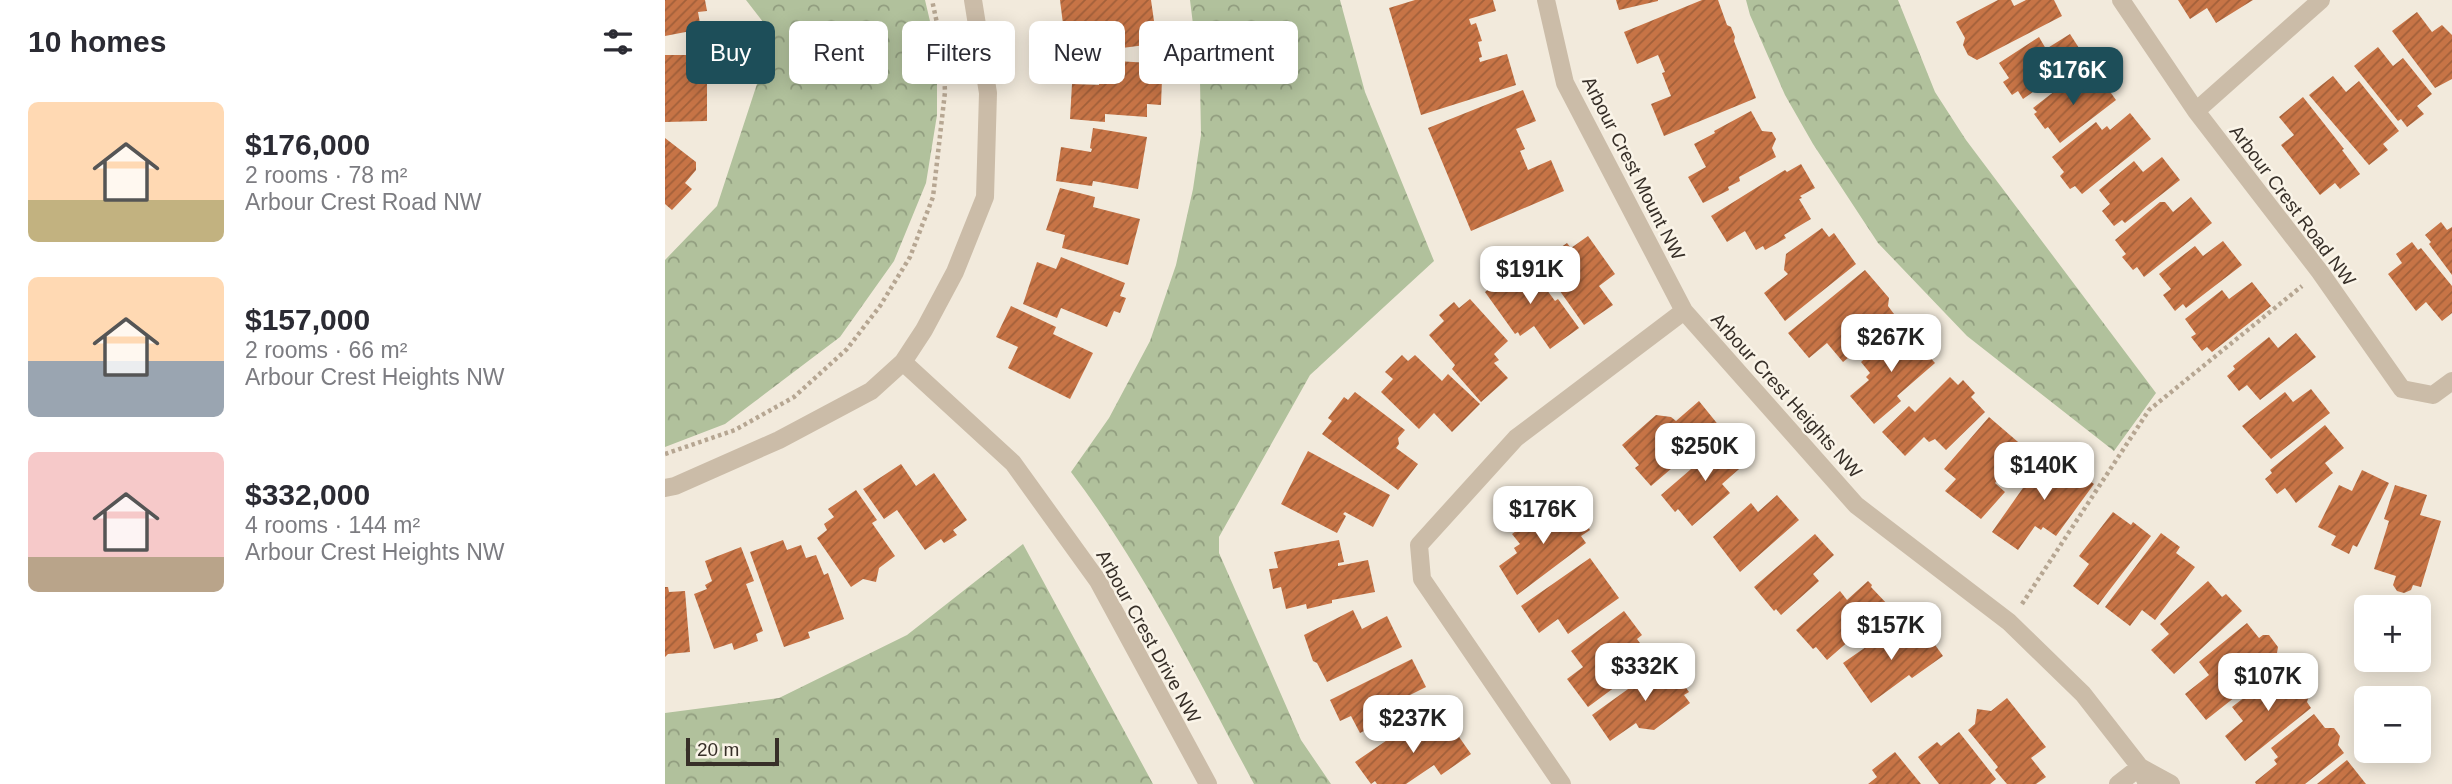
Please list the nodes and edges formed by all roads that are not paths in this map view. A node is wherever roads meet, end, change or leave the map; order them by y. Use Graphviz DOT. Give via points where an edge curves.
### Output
graph roads {
  1 [pos="973,0"];
  2 [pos="1546,0"];
  3 [pos="2120,0"];
  4 [pos="2321,0"];
  5 [pos="2196,111"];
  6 [pos="1684,311"];
  7 [pos="903,362"];
  8 [pos="2452,381"];
  9 [pos="665,488"];
  10 [pos="2140,767"];
  11 [pos="1208,784"];
  12 [pos="1562,784"];
  13 [pos="2118,784"];
  14 [pos="2147,784"];
  15 [pos="2171,784"];
  1 -- 7 [label="street" via="988,93 985,197 955,272"];
  2 -- 6 [label="street, Arbour Crest Mount NW" via="1565,83"];
  3 -- 5 [label="street, Arbour Crest Road NW"];
  4 -- 5 [label="street"];
  5 -- 8 [label="street, Arbour Crest Road NW" via="2320,272 2402,390 2433,395"];
  6 -- 10 [label="street, Arbour Crest Heights NW" via="1856,505 2009,622 2083,694"];
  6 -- 12 [label="street, Arbour Crest Heights NW" via="1516,438 1419,545 1422,579"];
  7 -- 9 [label="street" via="871,391 779,440"];
  7 -- 11 [label="street, Arbour Crest Drive NW" via="1013,463 1098,581"];
  10 -- 13 [label="street"];
  10 -- 14 [label="street, Arbour Crest Heights NW"];
  10 -- 15 [label="street, Arbour Crest Heights NW"];
}
